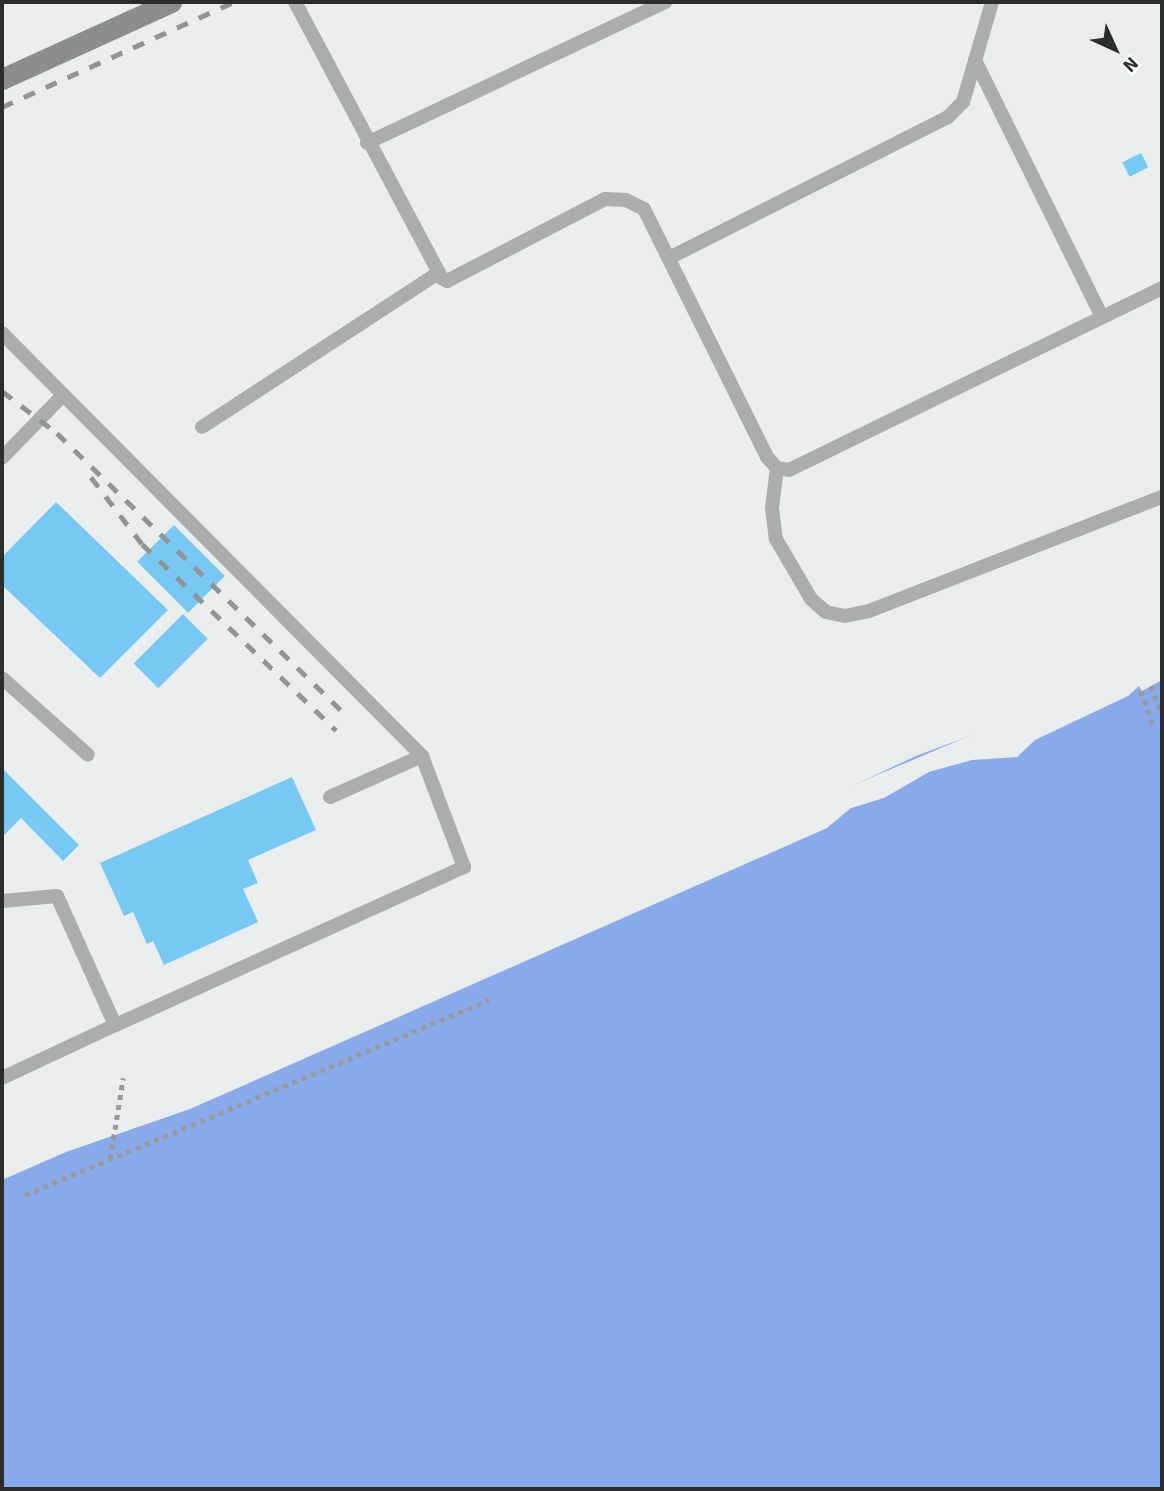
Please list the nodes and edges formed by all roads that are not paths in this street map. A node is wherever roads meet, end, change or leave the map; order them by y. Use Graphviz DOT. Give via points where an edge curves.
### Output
graph roads {
  1 [pos="172,2"];
  2 [pos="295,2"];
  3 [pos="665,2"];
  4 [pos="992,2"];
  5 [pos="975,60"];
  6 [pos="2,79"];
  7 [pos="368,143"];
  8 [pos="668,258"];
  9 [pos="437,274"];
  10 [pos="1162,288"];
  11 [pos="1102,317"];
  12 [pos="2,333"];
  13 [pos="63,395"];
  14 [pos="202,427"];
  15 [pos="2,458"];
  16 [pos="776,468"];
  17 [pos="1162,496"];
  18 [pos="2,678"];
  19 [pos="88,755"];
  20 [pos="422,756"];
  21 [pos="330,797"];
  22 [pos="2,901"];
  23 [pos="116,1026"];
  24 [pos="2,1078"];
  1 -- 6 [label="street"];
  2 -- 7 [label="lane"];
  3 -- 7 [label="lane"];
  4 -- 5 [label="lane"];
  5 -- 8 [label="lane" via="963,102 948,117"];
  5 -- 11 [label="lane"];
  7 -- 9 [label="lane"];
  8 -- 9 [label="lane" via="644,209 626,200 605,200 446,281"];
  8 -- 16 [label="lane"];
  9 -- 14 [label="lane"];
  10 -- 11 [label="lane"];
  11 -- 16 [label="lane" via="789,470"];
  12 -- 13 [label="lane"];
  13 -- 15 [label="lane"];
  13 -- 20 [label="lane"];
  16 -- 17 [label="lane" via="772,508 776,539 811,599 826,612 845,616 869,611"];
  18 -- 19 [label="lane"];
  20 -- 21 [label="lane"];
  20 -- 23 [label="lane" via="464,867"];
  22 -- 23 [label="lane" via="57,896"];
  23 -- 24 [label="lane"];
}
